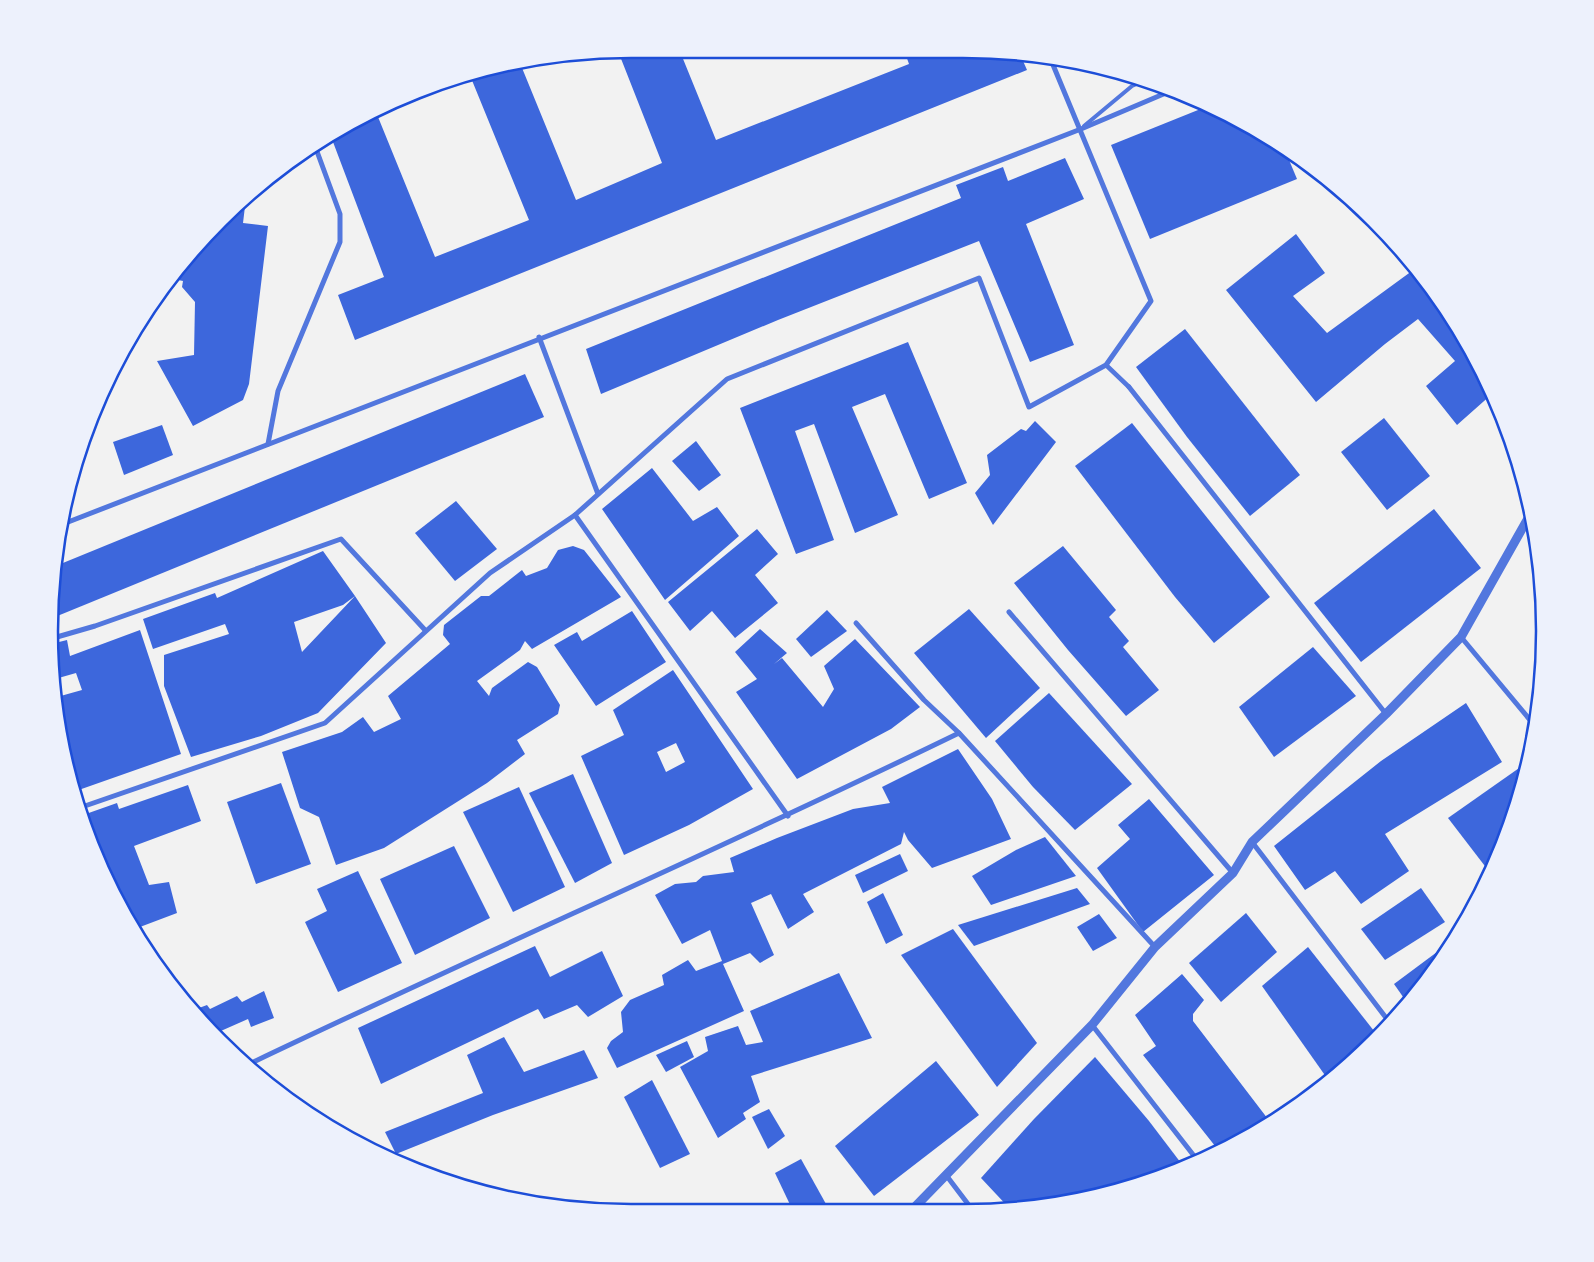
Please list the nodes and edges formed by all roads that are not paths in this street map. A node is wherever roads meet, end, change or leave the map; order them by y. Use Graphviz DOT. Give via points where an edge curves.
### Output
graph roads {
  1 [pos="1053,65"];
  2 [pos="1135,84"];
  3 [pos="1163,94"];
  4 [pos="1081,129"];
  5 [pos="317,151"];
  6 [pos="539,338"];
  7 [pos="1106,365"];
  8 [pos="1129,387"];
  9 [pos="268,444"];
  10 [pos="598,494"];
  11 [pos="575,514"];
  12 [pos="1525,521"];
  13 [pos="68,522"];
  14 [pos="1009,612"];
  15 [pos="856,623"];
  16 [pos="425,630"];
  17 [pos="58,637"];
  18 [pos="1461,637"];
  19 [pos="1386,714"];
  20 [pos="1529,719"];
  21 [pos="959,733"];
  22 [pos="85,806"];
  23 [pos="788,816"];
  24 [pos="1252,842"];
  25 [pos="1233,873"];
  26 [pos="1155,947"];
  27 [pos="1386,1018"];
  28 [pos="1092,1025"];
  29 [pos="253,1062"];
  30 [pos="1194,1156"];
  31 [pos="946,1175"];
  32 [pos="918,1204"];
  33 [pos="968,1204"];
  1 -- 4 [label="street"];
  2 -- 4 [label="lane"];
  3 -- 4 [label="street"];
  4 -- 6 [label="street"];
  4 -- 7 [label="street" via="1151,301"];
  5 -- 9 [label="street" via="340,214 340,242 278,391"];
  6 -- 9 [label="street"];
  6 -- 10 [label="street"];
  7 -- 8 [label="street"];
  7 -- 10 [label="street" via="1029,407 978,278 727,379"];
  8 -- 19 [label="street"];
  9 -- 13 [label="street"];
  10 -- 11 [label="street"];
  11 -- 16 [label="street" via="490,573"];
  11 -- 23 [label="street"];
  12 -- 18 [label="street"];
  14 -- 25 [label="street"];
  15 -- 21 [label="street" via="924,700"];
  16 -- 17 [label="street" via="341,539"];
  16 -- 22 [label="street" via="325,723"];
  18 -- 19 [label="street"];
  18 -- 20 [label="street"];
  19 -- 24 [label="street"];
  21 -- 23 [label="street"];
  21 -- 26 [label="street"];
  23 -- 29 [label="street"];
  24 -- 25 [label="street"];
  24 -- 27 [label="street"];
  25 -- 26 [label="street"];
  26 -- 28 [label="street"];
  28 -- 30 [label="street"];
  28 -- 31 [label="street"];
  31 -- 32 [label="street"];
  31 -- 33 [label="street"];
}
